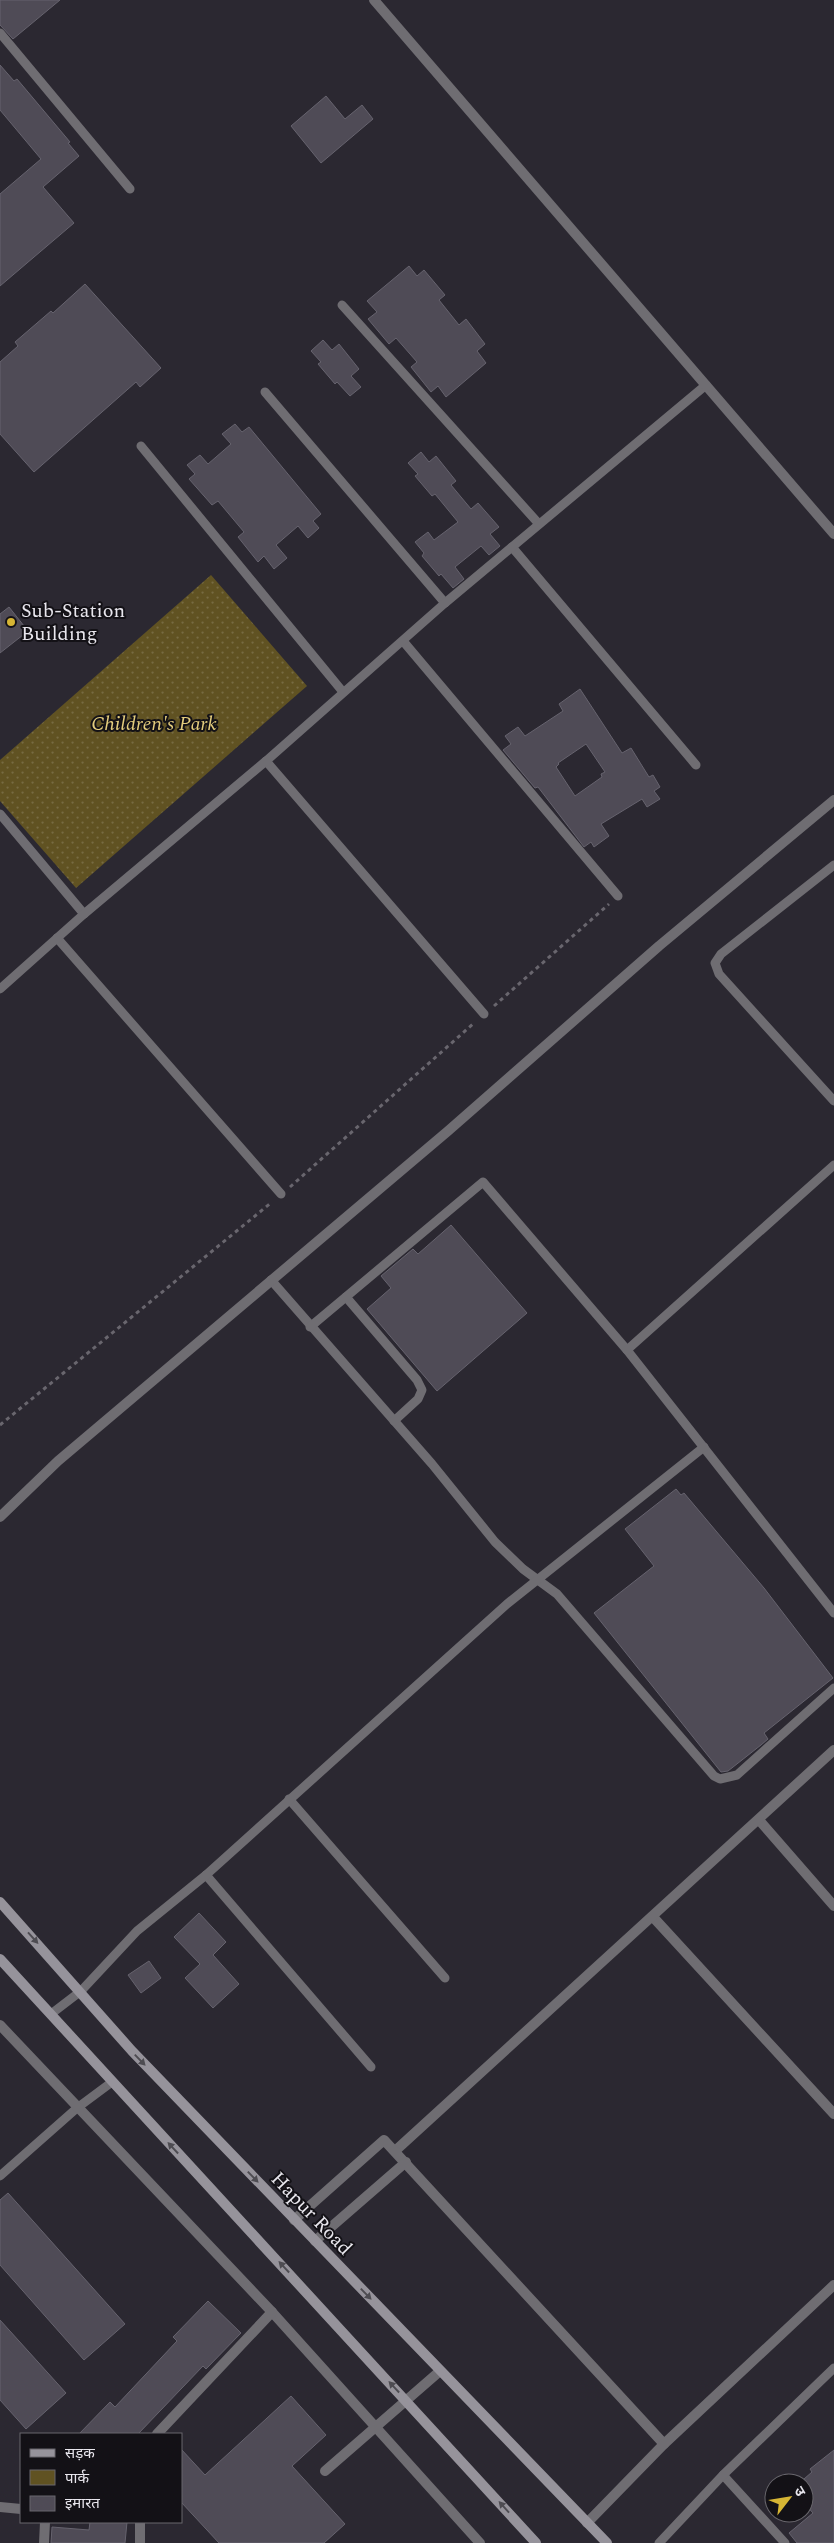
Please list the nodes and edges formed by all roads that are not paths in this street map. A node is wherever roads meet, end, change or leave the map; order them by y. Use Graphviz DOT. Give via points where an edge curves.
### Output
graph roads {
  1 [pos="374,0"];
  2 [pos="0,33"];
  3 [pos="130,189"];
  4 [pos="342,305"];
  5 [pos="706,384"];
  6 [pos="264,392"];
  7 [pos="141,446"];
  8 [pos="539,524"];
  9 [pos="834,534"];
  10 [pos="512,547"];
  11 [pos="445,603"];
  12 [pos="403,641"];
  13 [pos="343,692"];
  14 [pos="266,761"];
  15 [pos="696,765"];
  16 [pos="834,800"];
  17 [pos="0,814"];
  18 [pos="834,865"];
  19 [pos="618,896"];
  20 [pos="84,914"];
  21 [pos="56,938"];
  22 [pos="0,990"];
  23 [pos="484,1014"];
  24 [pos="834,1101"];
  25 [pos="834,1165"];
  26 [pos="282,1194"];
  27 [pos="271,1280"];
  28 [pos="346,1297"];
  29 [pos="310,1327"];
  30 [pos="627,1350"];
  31 [pos="394,1421"];
  32 [pos="704,1447"];
  33 [pos="0,1517"];
  34 [pos="540,1579"];
  35 [pos="834,1613"];
  36 [pos="834,1688"];
  37 [pos="834,1750"];
  38 [pos="289,1799"];
  39 [pos="759,1820"];
  40 [pos="206,1875"];
  41 [pos="0,1902"];
  42 [pos="834,1906"];
  43 [pos="653,1917"];
  44 [pos="0,1959"];
  45 [pos="445,1978"];
  46 [pos="81,1991"];
  47 [pos="51,2014"];
  48 [pos="0,2026"];
  49 [pos="371,2067"];
  50 [pos="112,2082"];
  51 [pos="77,2108"];
  52 [pos="834,2114"];
  53 [pos="395,2151"];
  54 [pos="406,2162"];
  55 [pos="0,2176"];
  56 [pos="294,2220"];
  57 [pos="315,2241"];
  58 [pos="834,2285"];
  59 [pos="272,2312"];
  60 [pos="834,2368"];
  61 [pos="440,2371"];
  62 [pos="408,2401"];
  63 [pos="376,2428"];
  64 [pos="157,2433"];
  65 [pos="664,2444"];
  66 [pos="325,2471"];
  67 [pos="723,2475"];
  68 [pos="0,2507"];
  69 [pos="20,2509"];
  70 [pos="45,2523"];
  71 [pos="140,2523"];
  72 [pos="587,2523"];
  73 [pos="44,2543"];
  74 [pos="140,2543"];
  75 [pos="480,2543"];
  76 [pos="536,2543"];
  77 [pos="606,2543"];
  78 [pos="659,2543"];
  79 [pos="785,2543"];
  1 -- 5 [label="street"];
  2 -- 3 [label="lane"];
  4 -- 8 [label="lane"];
  5 -- 8 [label="lane"];
  5 -- 9 [label="street"];
  6 -- 11 [label="lane"];
  7 -- 13 [label="lane"];
  8 -- 10 [label="lane"];
  10 -- 11 [label="lane"];
  10 -- 15 [label="lane"];
  11 -- 12 [label="lane"];
  12 -- 13 [label="lane"];
  12 -- 19 [label="lane"];
  13 -- 14 [label="lane"];
  14 -- 20 [label="lane"];
  14 -- 23 [label="lane"];
  16 -- 27 [label="street"];
  17 -- 20 [label="lane"];
  18 -- 24 [label="lane" via="721,954 715,963 719,974"];
  20 -- 21 [label="lane"];
  21 -- 22 [label="lane"];
  21 -- 26 [label="lane"];
  25 -- 30 [label="lane"];
  27 -- 29 [label="lane"];
  27 -- 33 [label="street" via="58,1461"];
  28 -- 29 [label="lane"];
  28 -- 30 [label="lane" via="482,1182"];
  28 -- 31 [label="lane" via="422,1390 418,1399"];
  29 -- 31 [label="lane"];
  30 -- 32 [label="lane"];
  31 -- 34 [label="lane" via="495,1542"];
  32 -- 34 [label="lane"];
  32 -- 35 [label="lane"];
  34 -- 36 [label="lane" via="573,1611 714,1776 720,1779 737,1775"];
  34 -- 38 [label="lane"];
  37 -- 39 [label="street"];
  38 -- 40 [label="lane"];
  38 -- 45 [label="lane"];
  39 -- 42 [label="street"];
  39 -- 43 [label="street"];
  40 -- 46 [label="lane" via="137,1931"];
  40 -- 49 [label="lane"];
  41 -- 46 [label="main road, Hapur Road, one-way"];
  43 -- 52 [label="street"];
  43 -- 53 [label="street"];
  44 -- 47 [label="main road"];
  46 -- 47 [label="lane"];
  46 -- 56 [label="main road, Hapur Road, one-way" via="132,2051"];
  47 -- 50 [label="main road"];
  48 -- 51 [label="street"];
  50 -- 51 [label="lane"];
  62 -- 50 [label="main road, one-way"];
  51 -- 55 [label="lane"];
  51 -- 59 [label="street"];
  53 -- 54 [label="street"];
  53 -- 56 [label="street" via="384,2140"];
  54 -- 57 [label="street"];
  54 -- 65 [label="street"];
  56 -- 57 [label="main road, Hapur Road"];
  57 -- 61 [label="main road, Hapur Road, one-way"];
  58 -- 65 [label="street"];
  59 -- 63 [label="street"];
  59 -- 64 [label="street"];
  60 -- 67 [label="lane"];
  61 -- 62 [label="street"];
  61 -- 72 [label="main road, Hapur Road"];
  62 -- 63 [label="street"];
  76 -- 62 [label="main road, one-way"];
  63 -- 66 [label="street"];
  63 -- 75 [label="street"];
  65 -- 72 [label="street"];
  67 -- 78 [label="lane"];
  67 -- 79 [label="lane"];
  68 -- 69 [label="street"];
  70 -- 73 [label="street"];
  71 -- 74 [label="street"];
  72 -- 77 [label="main road, Hapur Road"];
}
